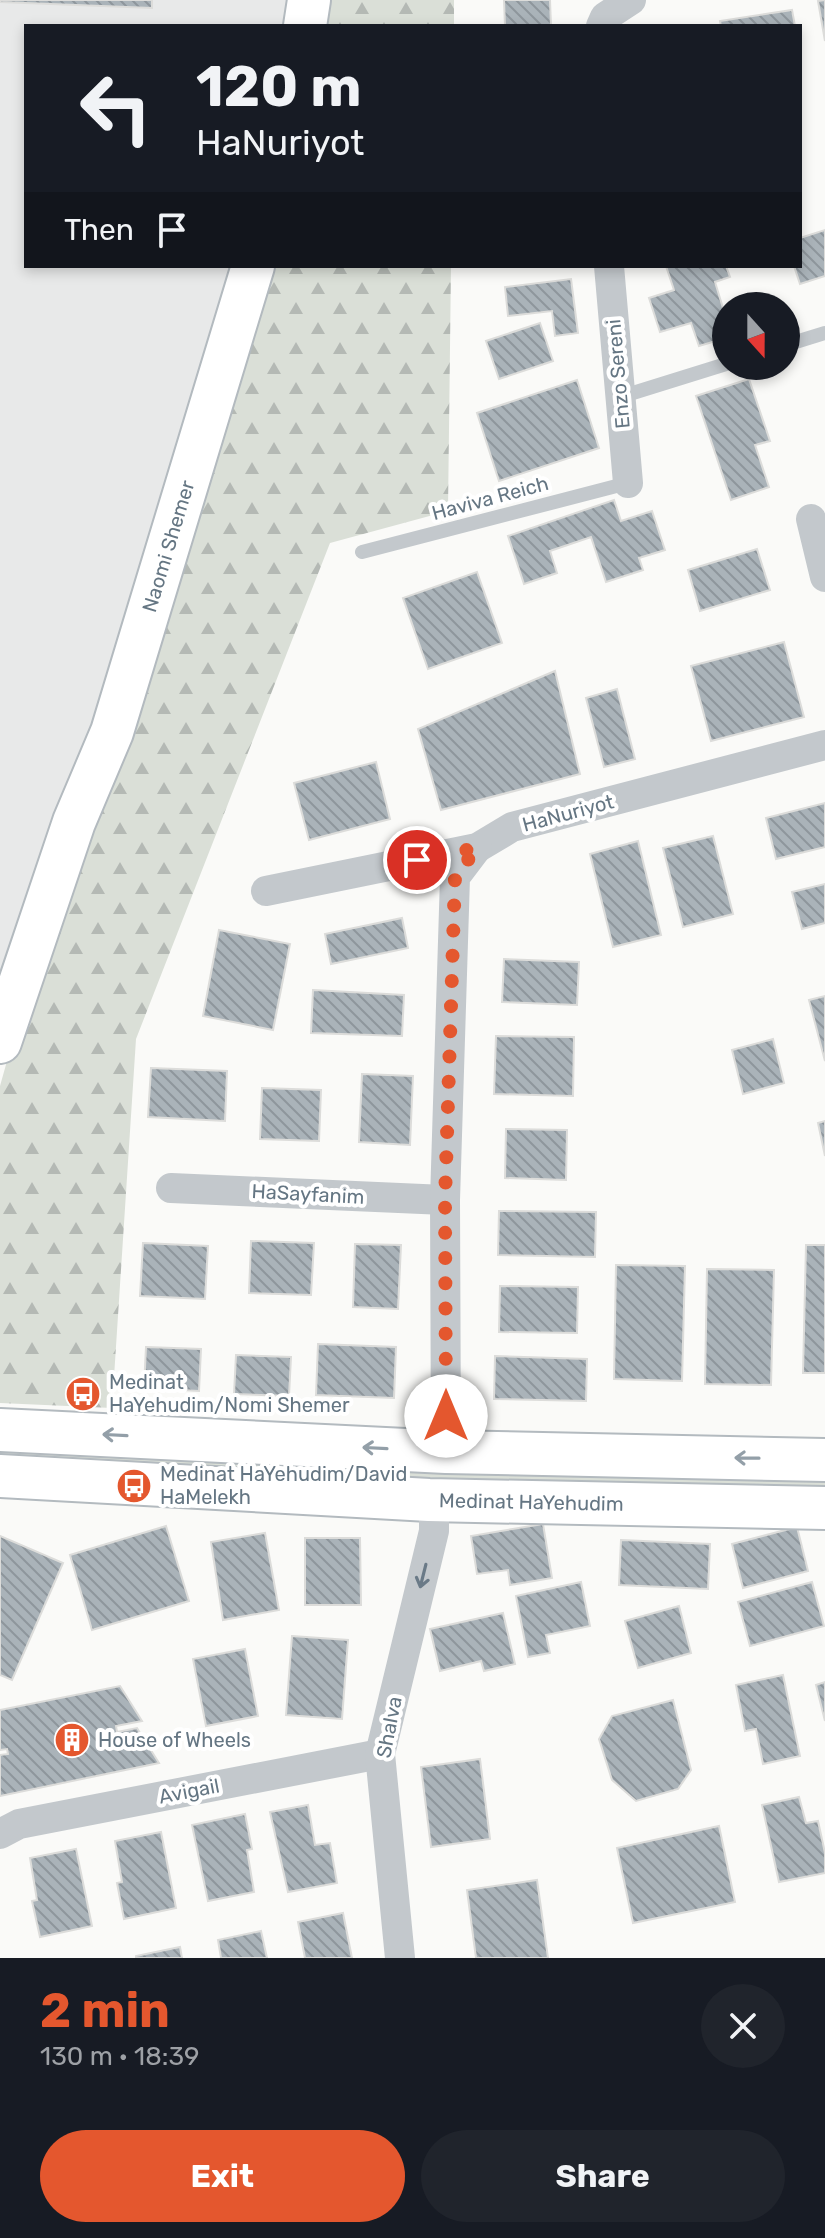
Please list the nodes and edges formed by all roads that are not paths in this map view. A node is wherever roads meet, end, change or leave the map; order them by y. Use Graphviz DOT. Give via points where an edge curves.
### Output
graph roads {
  1 [pos="291,0"];
  2 [pos="309,0"];
  3 [pos="631,0"];
  4 [pos="287,24"];
  5 [pos="305,24"];
  6 [pos="602,24"];
  7 [pos="234,268"];
  8 [pos="252,268"];
  9 [pos="609,268"];
  10 [pos="825,333"];
  11 [pos="800,341"];
  12 [pos="712,368"];
  13 [pos="620,397"];
  14 [pos="628,483"];
  15 [pos="811,519"];
  16 [pos="362,552"];
  17 [pos="825,577"];
  18 [pos="825,745"];
  19 [pos="74,822"];
  20 [pos="477,848"];
  21 [pos="266,891"];
  22 [pos="0,1042"];
  23 [pos="171,1188"];
  24 [pos="445,1200"];
  25 [pos="0,1430"];
  26 [pos="446,1452"];
  27 [pos="825,1460"];
  28 [pos="0,1476"];
  29 [pos="429,1500"];
  30 [pos="825,1508"];
  31 [pos="380,1754"];
  32 [pos="0,1834"];
  33 [pos="400,1958"];
  1 -- 4 [label="street"];
  2 -- 5 [label="street"];
  3 -- 6 [label="street"];
  7 -- 19 [label="street, Naomi Shemer"];
  8 -- 19 [label="street, Naomi Shemer" via="112,732"];
  9 -- 13 [label="street, Enzo Sereni"];
  10 -- 11 [label="lane"];
  12 -- 13 [label="lane"];
  13 -- 14 [label="street, Enzo Sereni"];
  14 -- 16 [label="lane, Haviva Reich"];
  15 -- 17 [label="street"];
  18 -- 20 [label="street, HaNuriyot" via="512,827"];
  19 -- 22 [label="street, Naomi Shemer"];
  20 -- 21 [label="street, HaNuriyot"];
  20 -- 24 [label="street" via="455,877"];
  23 -- 24 [label="street, HaSayfanim"];
  24 -- 26 [label="street"];
  26 -- 25 [label="street, one-way"];
  27 -- 26 [label="street, one-way"];
  28 -- 29 [label="street, Medinat HaYehudim"];
  29 -- 30 [label="street, Medinat HaYehudim"];
  29 -- 31 [label="street, Shalva, one-way" via="434,1531"];
  31 -- 32 [label="street, Avigail" via="19,1824"];
  31 -- 33 [label="street, Shalva"];
}
